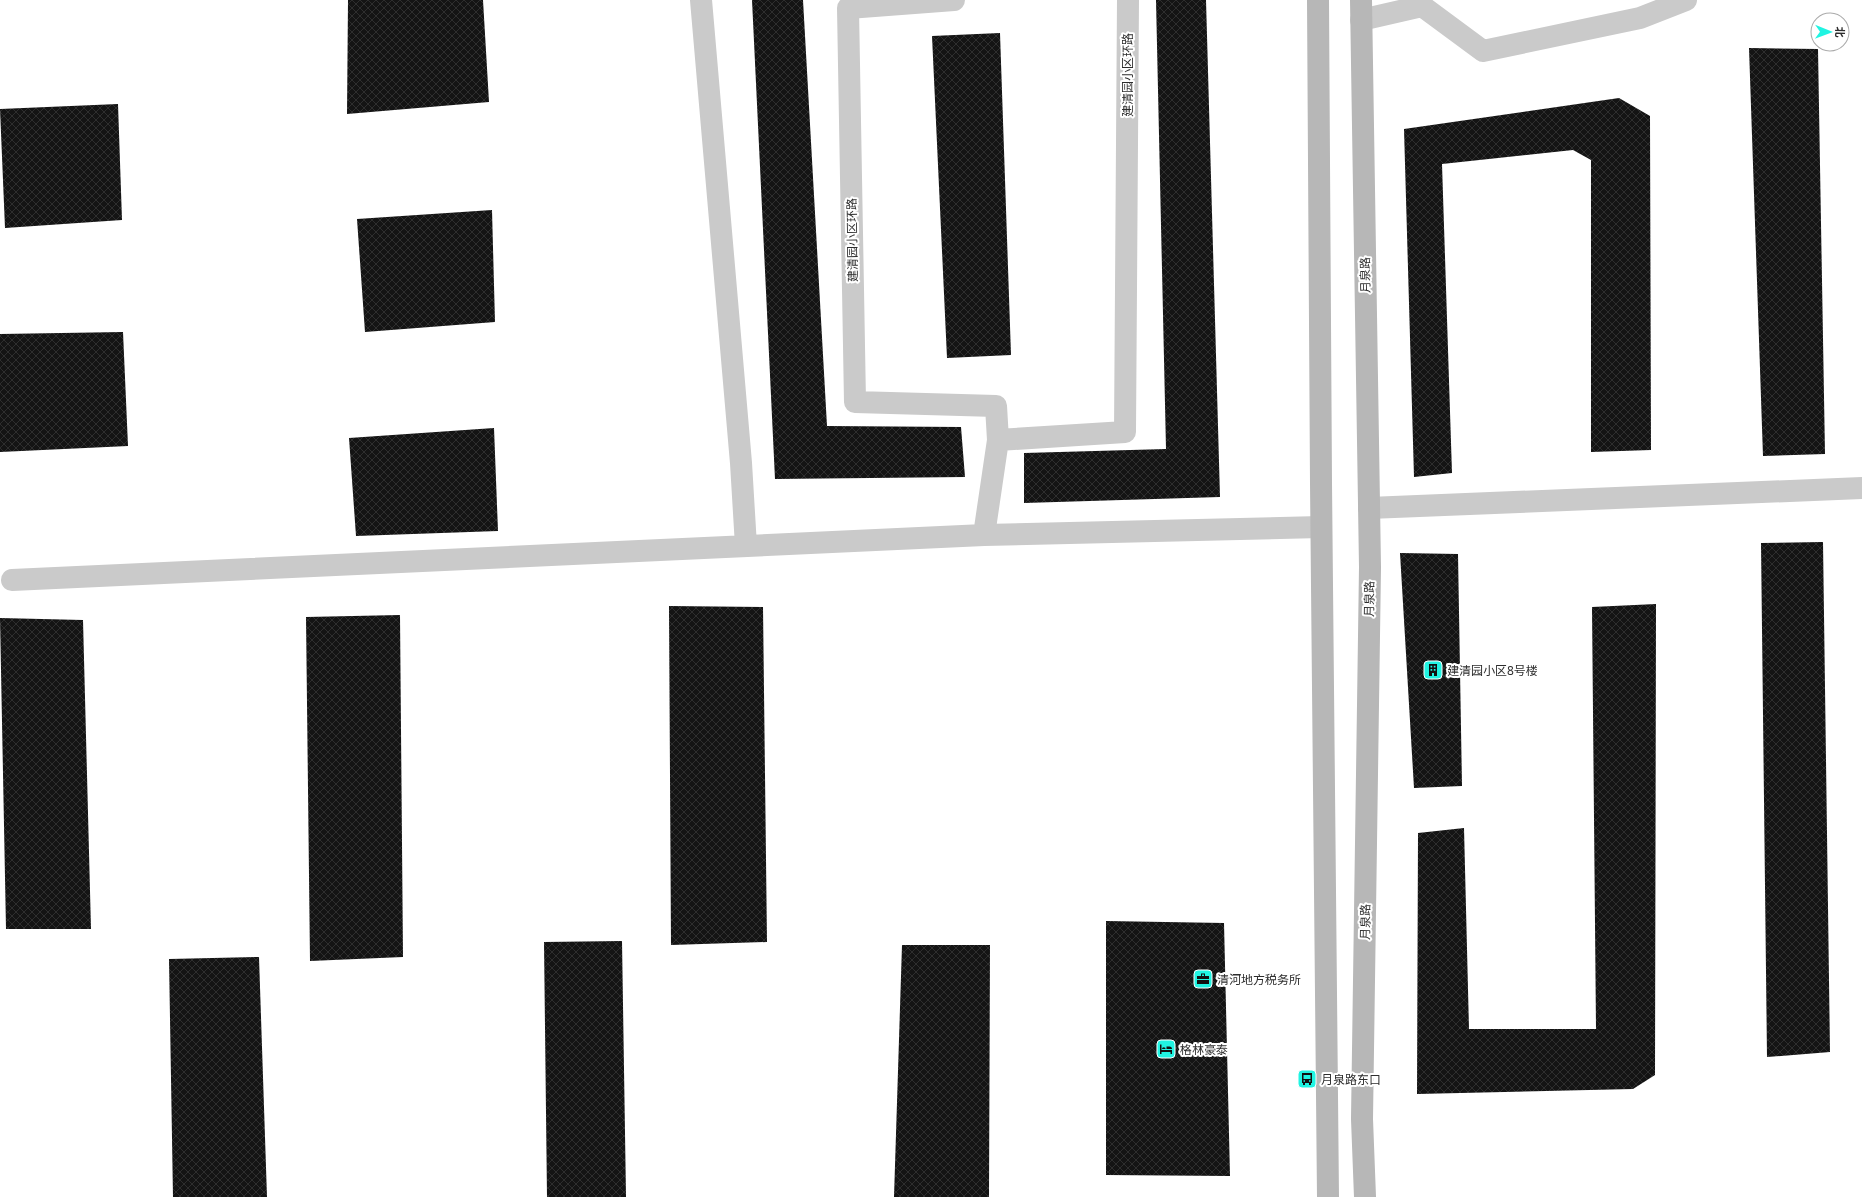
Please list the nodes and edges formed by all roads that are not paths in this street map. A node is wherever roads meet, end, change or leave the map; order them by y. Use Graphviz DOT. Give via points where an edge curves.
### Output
graph roads {
  1 [pos="701,0"];
  2 [pos="954,0"];
  3 [pos="1128,0"];
  4 [pos="1318,0"];
  5 [pos="1686,0"];
  6 [pos="1361,10"];
  7 [pos="998,440"];
  8 [pos="1862,488"];
  9 [pos="1369,508"];
  10 [pos="1321,527"];
  11 [pos="984,535"];
  12 [pos="746,546"];
  13 [pos="12,580"];
  14 [pos="1328,1197"];
  15 [pos="1365,1197"];
  1 -- 12 [label="street"];
  2 -- 7 [label="street, 建清园小区环路" via="848,8 855,402 996,406"];
  3 -- 7 [label="street, 建清园小区环路" via="1125,432"];
  4 -- 10 [label="main road"];
  5 -- 6 [label="street" via="1640,18 1483,51 1422,6"];
  6 -- 9 [label="main road, 月泉路"];
  7 -- 11 [label="street, 建清园小区环路"];
  8 -- 9 [label="street"];
  9 -- 15 [label="main road, 月泉路" via="1362,1119"];
  10 -- 11 [label="street"];
  10 -- 14 [label="main road"];
  11 -- 12 [label="street"];
  12 -- 13 [label="street"];
}
